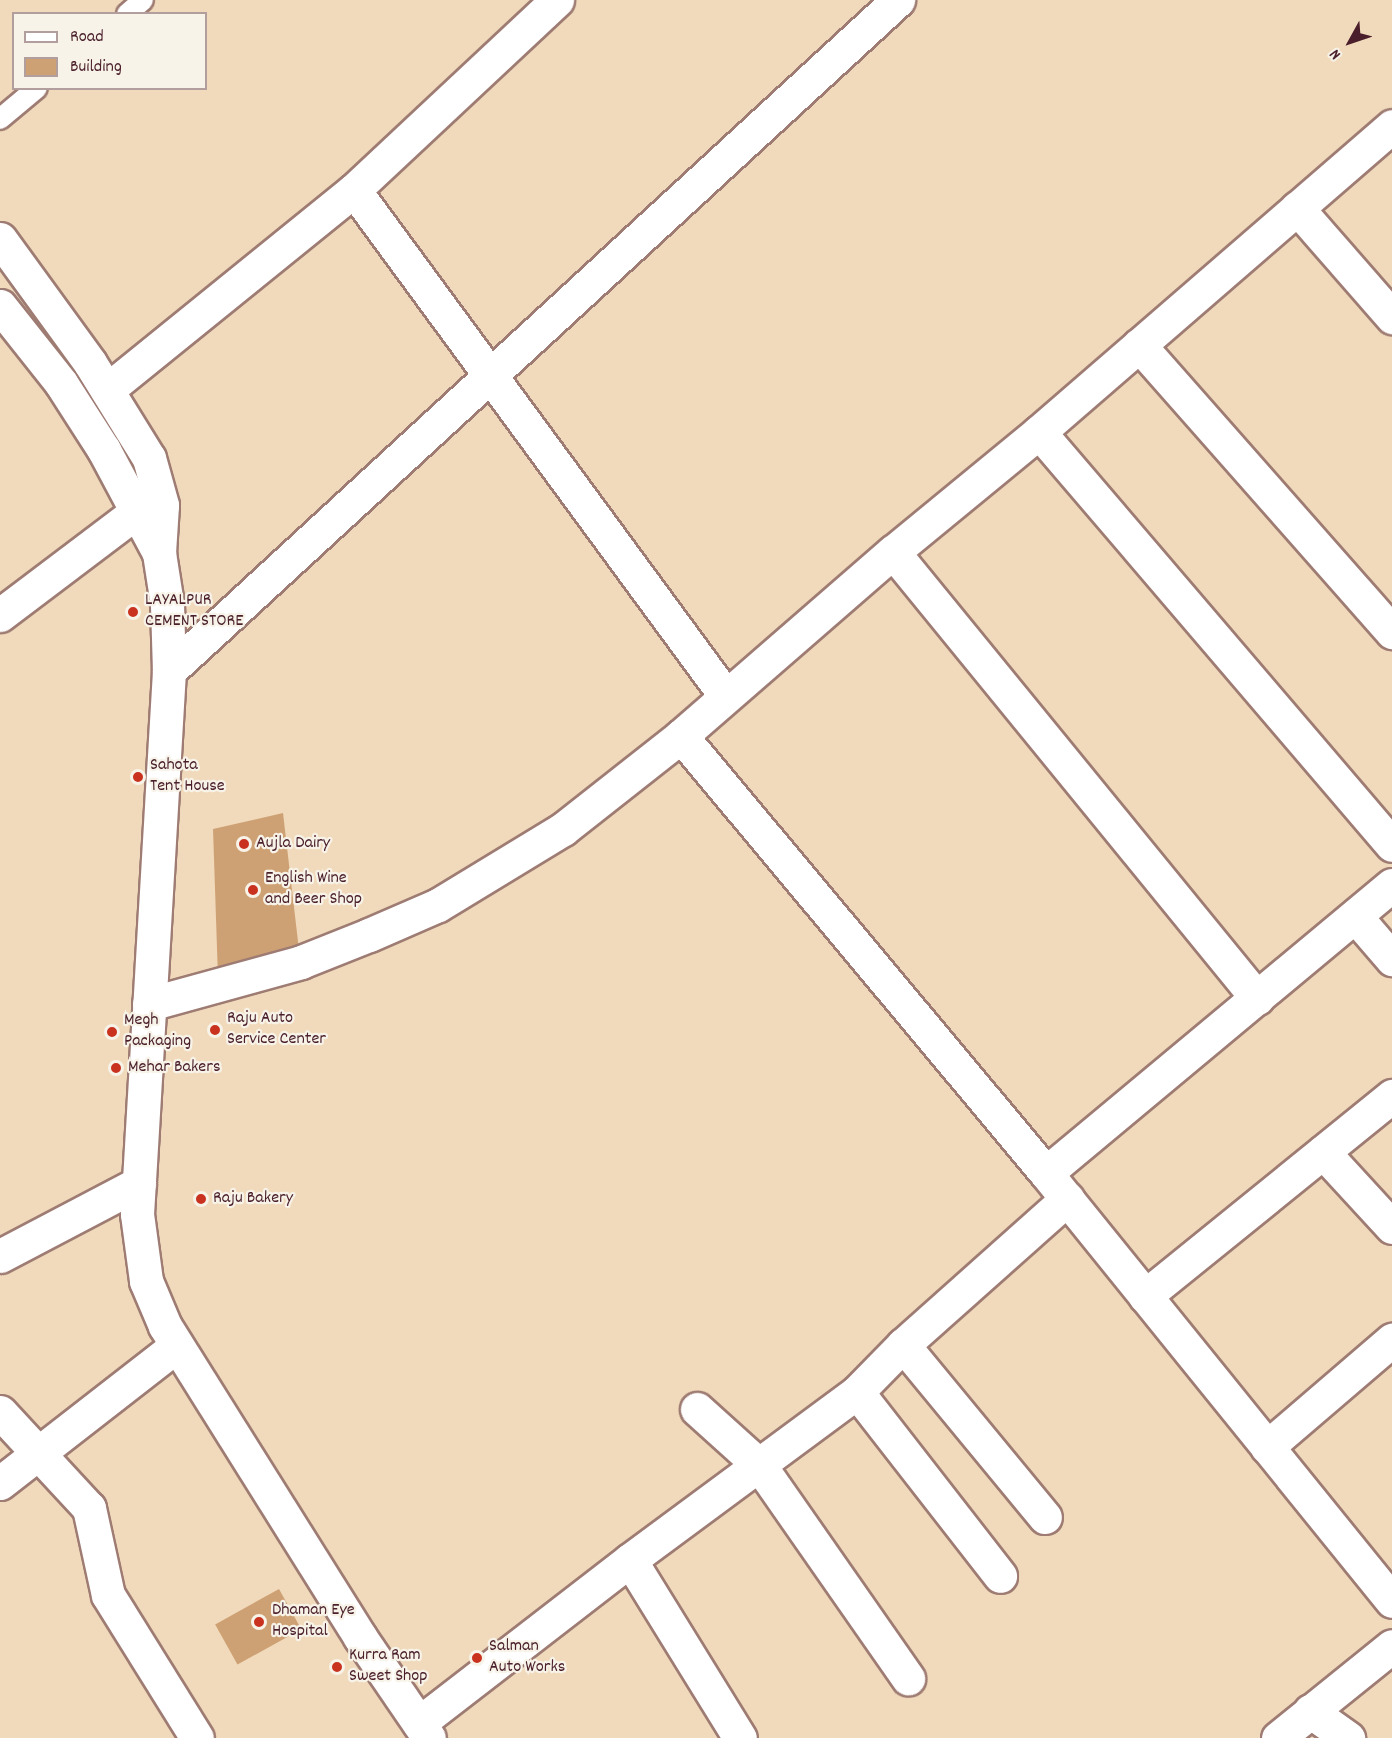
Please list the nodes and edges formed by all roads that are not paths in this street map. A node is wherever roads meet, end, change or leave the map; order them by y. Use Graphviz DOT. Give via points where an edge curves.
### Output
graph roads {
  1 [pos="143,0"];
  2 [pos="557,0"];
  3 [pos="898,0"];
  4 [pos="129,12"];
  5 [pos="35,90"];
  6 [pos="0,119"];
  7 [pos="1392,126"];
  8 [pos="354,190"];
  9 [pos="1297,208"];
  10 [pos="0,239"];
  11 [pos="0,306"];
  12 [pos="1392,317"];
  13 [pos="1139,345"];
  14 [pos="490,373"];
  15 [pos="107,390"];
  16 [pos="1039,432"];
  17 [pos="135,513"];
  18 [pos="893,552"];
  19 [pos="159,553"];
  20 [pos="0,615"];
  21 [pos="1392,632"];
  22 [pos="169,671"];
  23 [pos="725,695"];
  24 [pos="681,736"];
  25 [pos="1392,845"];
  26 [pos="1392,885"];
  27 [pos="1355,916"];
  28 [pos="1392,958"];
  29 [pos="1257,998"];
  30 [pos="149,1004"];
  31 [pos="1392,1096"];
  32 [pos="1323,1152"];
  33 [pos="1046,1173"];
  34 [pos="139,1183"];
  35 [pos="1067,1199"];
  36 [pos="1392,1227"];
  37 [pos="0,1256"];
  38 [pos="1145,1296"];
  39 [pos="1392,1340"];
  40 [pos="177,1345"];
  41 [pos="903,1345"];
  42 [pos="857,1392"];
  43 [pos="697,1409"];
  44 [pos="0,1413"];
  45 [pos="1267,1447"];
  46 [pos="35,1454"];
  47 [pos="760,1466"];
  48 [pos="0,1483"];
  49 [pos="1045,1516"];
  50 [pos="630,1560"];
  51 [pos="1000,1576"];
  52 [pos="1392,1601"];
  53 [pos="1392,1646"];
  54 [pos="908,1677"];
  55 [pos="1310,1711"];
  56 [pos="424,1731"];
  57 [pos="197,1738"];
  58 [pos="741,1738"];
  59 [pos="1278,1738"];
  60 [pos="1348,1738"];
  1 -- 4 [label="lane"];
  2 -- 8 [label="main road"];
  3 -- 14 [label="main road"];
  5 -- 6 [label="lane"];
  7 -- 9 [label="main road"];
  8 -- 14 [label="main road"];
  8 -- 15 [label="main road"];
  9 -- 12 [label="main road"];
  9 -- 13 [label="main road"];
  10 -- 15 [label="main road"];
  11 -- 17 [label="main road" via="61,383 104,450"];
  13 -- 16 [label="main road"];
  13 -- 21 [label="main road"];
  14 -- 22 [label="main road"];
  14 -- 23 [label="main road"];
  15 -- 19 [label="main road" via="149,458 162,505"];
  16 -- 18 [label="main road"];
  16 -- 25 [label="main road"];
  17 -- 19 [label="main road"];
  17 -- 20 [label="main road"];
  18 -- 23 [label="main road"];
  18 -- 29 [label="main road"];
  19 -- 22 [label="main road" via="167,603"];
  22 -- 30 [label="main road"];
  23 -- 24 [label="main road"];
  24 -- 30 [label="main road" via="563,829 438,905 301,962"];
  24 -- 33 [label="main road"];
  26 -- 27 [label="main road"];
  27 -- 28 [label="main road"];
  27 -- 29 [label="main road"];
  29 -- 33 [label="main road"];
  30 -- 34 [label="main road"];
  31 -- 32 [label="main road"];
  32 -- 36 [label="main road"];
  32 -- 38 [label="main road"];
  33 -- 35 [label="main road"];
  34 -- 37 [label="main road"];
  34 -- 40 [label="main road" via="137,1214 146,1281"];
  35 -- 38 [label="main road"];
  35 -- 41 [label="main road"];
  38 -- 45 [label="main road"];
  39 -- 45 [label="main road"];
  40 -- 46 [label="main road"];
  40 -- 56 [label="main road" via="360,1637"];
  41 -- 42 [label="main road"];
  41 -- 49 [label="main road"];
  42 -- 47 [label="main road"];
  42 -- 51 [label="main road"];
  43 -- 47 [label="main road"];
  44 -- 46 [label="main road"];
  45 -- 52 [label="main road"];
  46 -- 48 [label="main road"];
  46 -- 57 [label="main road" via="89,1508 108,1595"];
  47 -- 50 [label="main road"];
  47 -- 54 [label="main road"];
  50 -- 56 [label="main road"];
  50 -- 58 [label="main road"];
  53 -- 55 [label="main road"];
  55 -- 59 [label="main road"];
  55 -- 60 [label="main road"];
}
